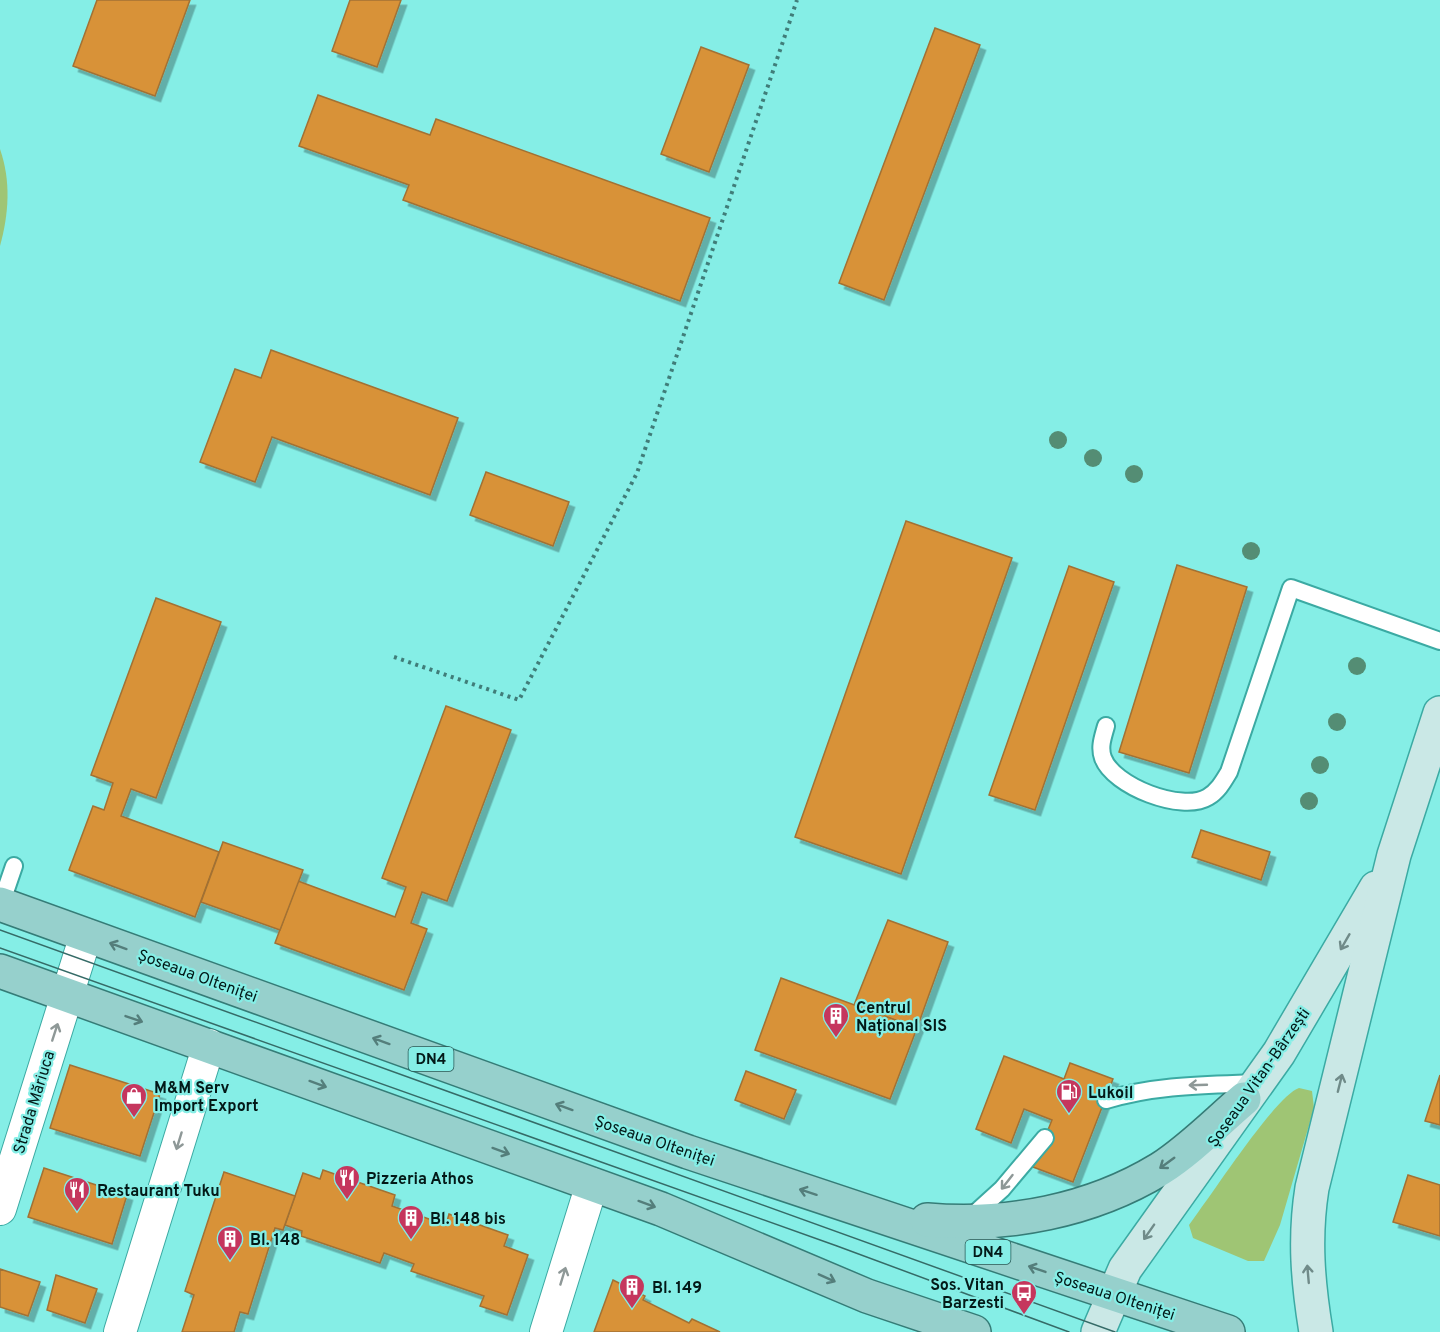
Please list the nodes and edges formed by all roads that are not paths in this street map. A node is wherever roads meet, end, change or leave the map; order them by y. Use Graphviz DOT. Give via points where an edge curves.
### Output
graph roads {
  1 [pos="1440,641"];
  2 [pos="1440,713"];
  3 [pos="1106,726"];
  4 [pos="1394,855"];
  5 [pos="14,866"];
  6 [pos="0,905"];
  7 [pos="86,935"];
  8 [pos="0,971"];
  9 [pos="67,995"];
  10 [pos="209,1045"];
  11 [pos="1250,1091"];
  12 [pos="1106,1100"];
  13 [pos="1045,1138"];
  14 [pos="592,1184"];
  15 [pos="0,1209"];
  16 [pos="864,1210"];
  17 [pos="965,1222"];
  18 [pos="1112,1294"];
  19 [pos="867,1296"];
  20 [pos="120,1332"];
  21 [pos="546,1332"];
  22 [pos="909,1332"];
  23 [pos="974,1332"];
  24 [pos="1098,1332"];
  25 [pos="1228,1332"];
  26 [pos="1316,1332"];
  1 -- 3 [label="lane" via="1291,588 1229,772 1208,798 1192,802 1171,800 1123,783 1111,772 1100,748"];
  2 -- 4 [label="main road, Șoseaua Vitan-Bârzești"];
  4 -- 11 [label="main road, Șoseaua Vitan-Bârzești, one-way" via="1313,998"];
  26 -- 4 [label="main road, Șoseaua Vitan-Bârzești, one-way" via="1306,1254 1311,1197"];
  5 -- 6 [label="lane"];
  6 -- 7 [label="main road, Șoseaua Olteniței / DN4"];
  7 -- 9 [label="street"];
  16 -- 7 [label="main road, Șoseaua Olteniței / DN4, one-way" via="645,1136"];
  8 -- 9 [label="main road"];
  9 -- 10 [label="main road, one-way"];
  15 -- 9 [label="street, Strada Măriuca, one-way"];
  10 -- 14 [label="main road, one-way"];
  10 -- 20 [label="street, one-way"];
  11 -- 12 [label="lane, one-way" via="1175,1086 1134,1091"];
  11 -- 17 [label="main road, one-way" via="1162,1168 1127,1188 1058,1211"];
  11 -- 18 [label="main road, Șoseaua Vitan-Bârzești, one-way" via="1143,1240"];
  13 -- 17 [label="lane, one-way" via="1002,1189"];
  14 -- 19 [label="main road, one-way" via="713,1230"];
  21 -- 14 [label="street, one-way"];
  16 -- 17 [label="main road"];
  18 -- 16 [label="main road, Șoseaua Olteniței / DN4, one-way"];
  18 -- 24 [label="main road, Șoseaua Vitan-Bârzești"];
  18 -- 25 [label="main road, Șoseaua Olteniței / DN4"];
  19 -- 22 [label="main road"];
  19 -- 23 [label="main road"];
}
